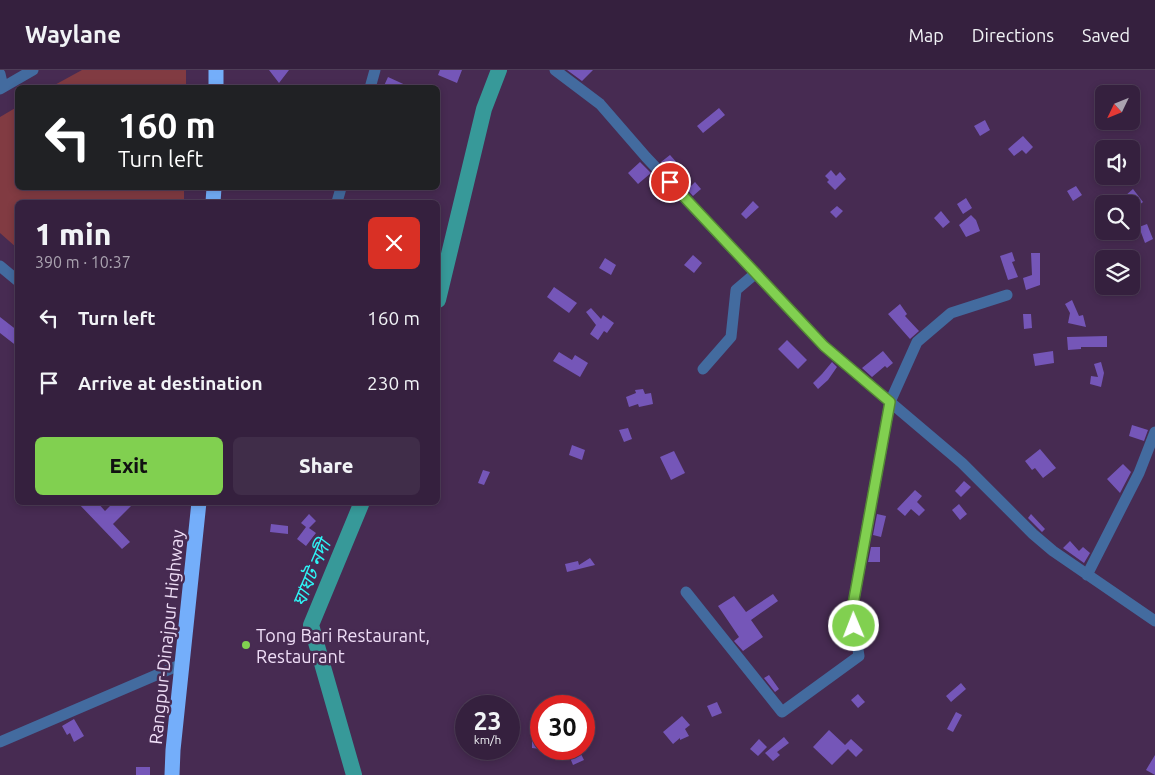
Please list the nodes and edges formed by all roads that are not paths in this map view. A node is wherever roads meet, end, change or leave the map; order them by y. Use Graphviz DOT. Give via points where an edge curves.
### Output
graph roads {
  1 [pos="33,70"];
  2 [pos="216,70"];
  3 [pos="375,70"];
  4 [pos="555,70"];
  5 [pos="0,74"];
  6 [pos="216,85"];
  7 [pos="371,85"];
  8 [pos="2,88"];
  9 [pos="0,266"];
  10 [pos="756,273"];
  11 [pos="15,278"];
  12 [pos="1007,295"];
  13 [pos="703,369"];
  14 [pos="890,402"];
  15 [pos="1155,432"];
  16 [pos="199,505"];
  17 [pos="1088,575"];
  18 [pos="686,592"];
  19 [pos="1155,621"];
  20 [pos="182,664"];
  21 [pos="0,742"];
  22 [pos="172,775"];
  1 -- 8 [label="street"];
  2 -- 6 [label="highway"];
  3 -- 7 [label="street"];
  4 -- 10 [label="street" via="600,104"];
  5 -- 8 [label="street"];
  9 -- 11 [label="street"];
  10 -- 13 [label="street" via="736,290 731,337"];
  10 -- 14 [label="street" via="824,346"];
  12 -- 14 [label="street" via="951,313 918,342"];
  14 -- 17 [label="street" via="962,463 1052,552"];
  14 -- 18 [label="street" via="852,610 859,656 782,712"];
  15 -- 17 [label="street" via="1139,473"];
  16 -- 20 [label="highway, Rangpur-Dinajpur Highway"];
  17 -- 19 [label="street"];
  20 -- 21 [label="street"];
  20 -- 22 [label="highway, Rangpur-Dinajpur Highway"];
}
